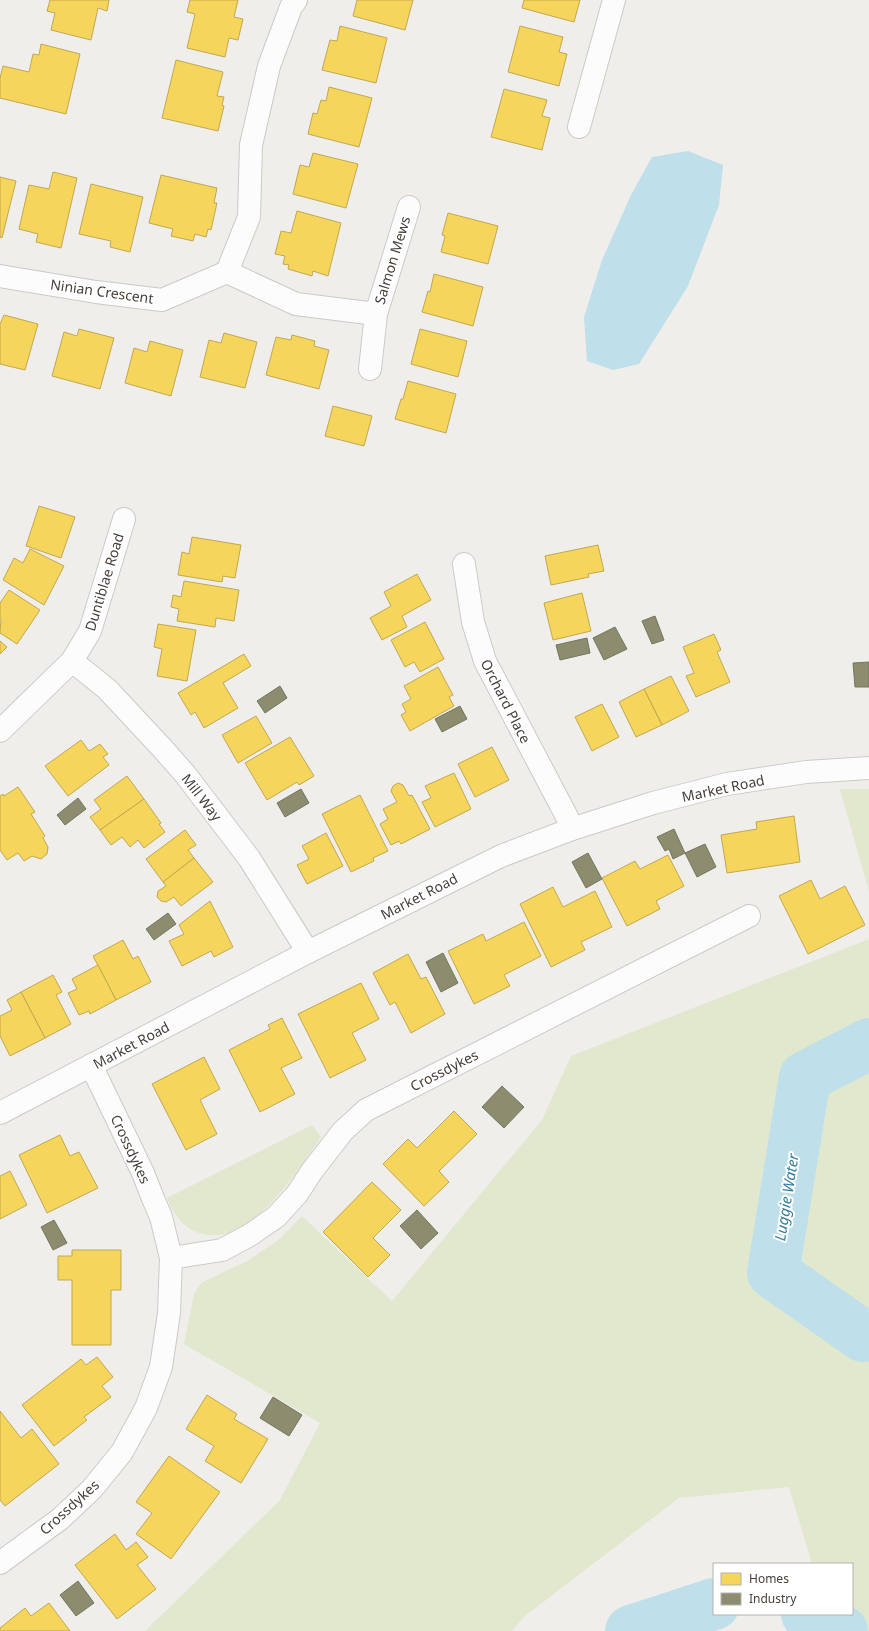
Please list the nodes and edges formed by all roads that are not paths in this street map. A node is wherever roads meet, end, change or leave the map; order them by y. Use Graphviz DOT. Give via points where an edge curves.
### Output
graph roads {
  1 [pos="296,0"];
  2 [pos="614,0"];
  3 [pos="579,127"];
  4 [pos="409,207"];
  5 [pos="227,272"];
  6 [pos="0,276"];
  7 [pos="376,314"];
  8 [pos="370,369"];
  9 [pos="124,519"];
  10 [pos="464,564"];
  11 [pos="72,661"];
  12 [pos="0,731"];
  13 [pos="869,768"];
  14 [pos="572,829"];
  15 [pos="750,916"];
  16 [pos="308,952"];
  17 [pos="91,1065"];
  18 [pos="0,1113"];
  19 [pos="171,1258"];
  20 [pos="0,1563"];
  1 -- 5 [label="street" via="268,66 251,145 250,217"];
  2 -- 3 [label="street"];
  4 -- 7 [label="street, Salmon Mews"];
  5 -- 6 [label="street, Ninian Crescent" via="162,300"];
  5 -- 7 [label="street, Salmon Mews" via="296,304"];
  7 -- 8 [label="street, Salmon Mews"];
  9 -- 11 [label="street, Duntiblae Road" via="90,631"];
  10 -- 14 [label="street, Orchard Place" via="473,622 485,661"];
  11 -- 12 [label="street, Duntiblae Road"];
  11 -- 16 [label="street, Mill Way" via="107,689 185,774 249,858"];
  13 -- 14 [label="street, Market Road" via="806,772 727,784 653,803"];
  14 -- 16 [label="street, Market Road" via="501,856"];
  15 -- 19 [label="street, Crossdykes" via="366,1110 343,1131 312,1170 297,1194 276,1217 222,1250"];
  16 -- 17 [label="street, Market Road"];
  17 -- 18 [label="street, Market Road"];
  17 -- 19 [label="street, Crossdykes" via="152,1194 161,1216"];
  19 -- 20 [label="street, Crossdykes" via="169,1313 161,1367 146,1408 122,1452 92,1489 60,1519"];
}
